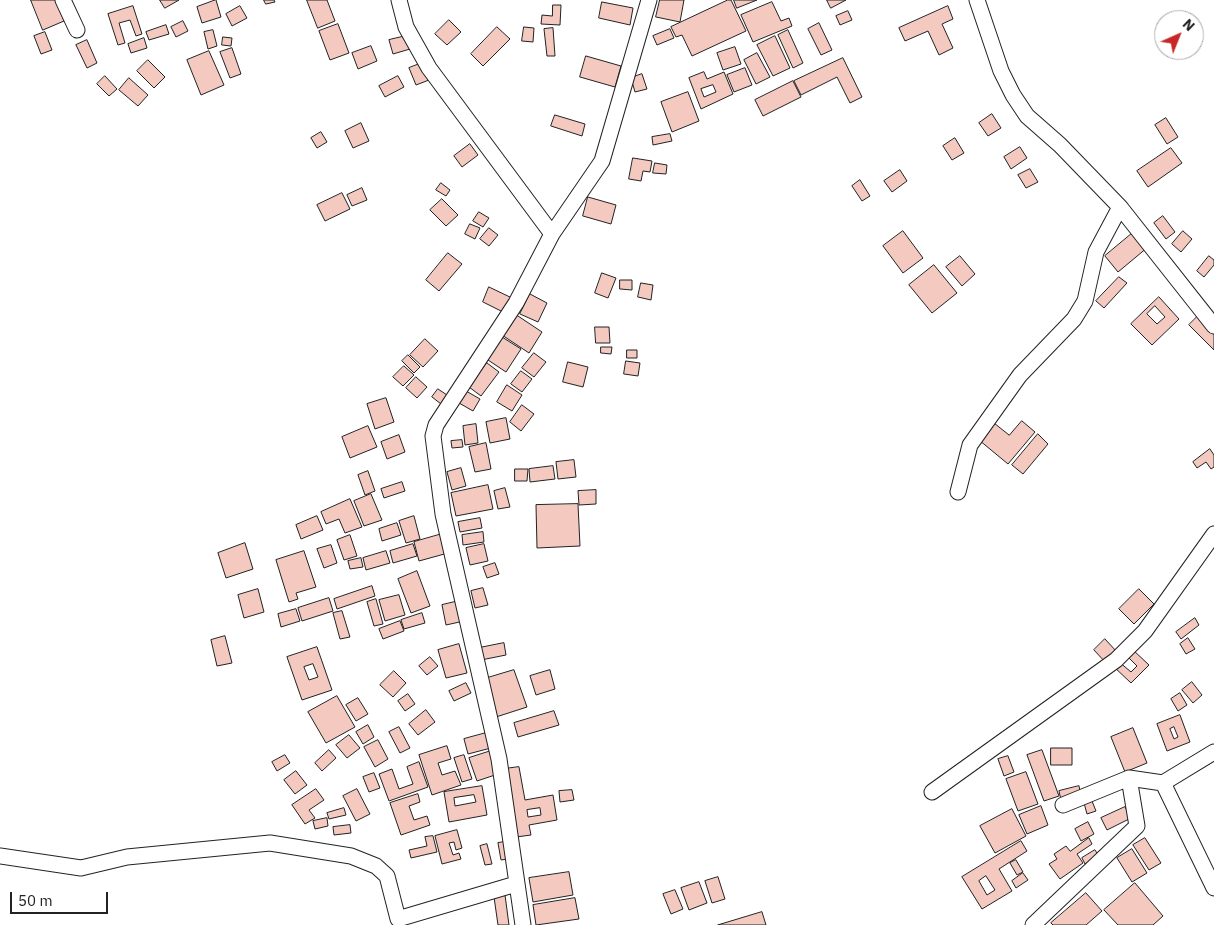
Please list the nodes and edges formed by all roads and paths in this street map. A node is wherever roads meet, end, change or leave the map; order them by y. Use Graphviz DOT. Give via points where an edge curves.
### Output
graph roads {
  1 [pos="64,0"];
  2 [pos="399,0"];
  3 [pos="649,0"];
  4 [pos="977,0"];
  5 [pos="77,30"];
  6 [pos="1120,207"];
  7 [pos="552,234"];
  8 [pos="1214,326"];
  9 [pos="958,492"];
  10 [pos="1214,534"];
  11 [pos="1214,752"];
  12 [pos="1129,778"];
  13 [pos="1163,783"];
  14 [pos="932,792"];
  15 [pos="1063,805"];
  16 [pos="1,855"];
  17 [pos="516,884"];
  18 [pos="1214,888"];
  19 [pos="523,925"];
  20 [pos="1033,925"];
  1 -- 5 [label="street"];
  2 -- 7 [label="street" via="406,27 429,68"];
  3 -- 7 [label="street" via="602,161"];
  4 -- 6 [label="street" via="1001,71 1027,116"];
  6 -- 8 [label="street"];
  6 -- 9 [label="street" via="1096,252 1085,301 1074,319 1020,375 970,444"];
  7 -- 17 [label="street" via="516,303 436,425 433,436 442,514 499,759"];
  10 -- 14 [label="street" via="1145,630 1116,660"];
  11 -- 13 [label="street"];
  12 -- 13 [label="street"];
  12 -- 15 [label="street"];
  12 -- 20 [label="street" via="1137,826"];
  13 -- 18 [label="street"];
  16 -- 17 [label="street" via="81,868 127,856 270,843 342,855 376,866 387,876 398,919"];
  17 -- 19 [label="street"];
}
